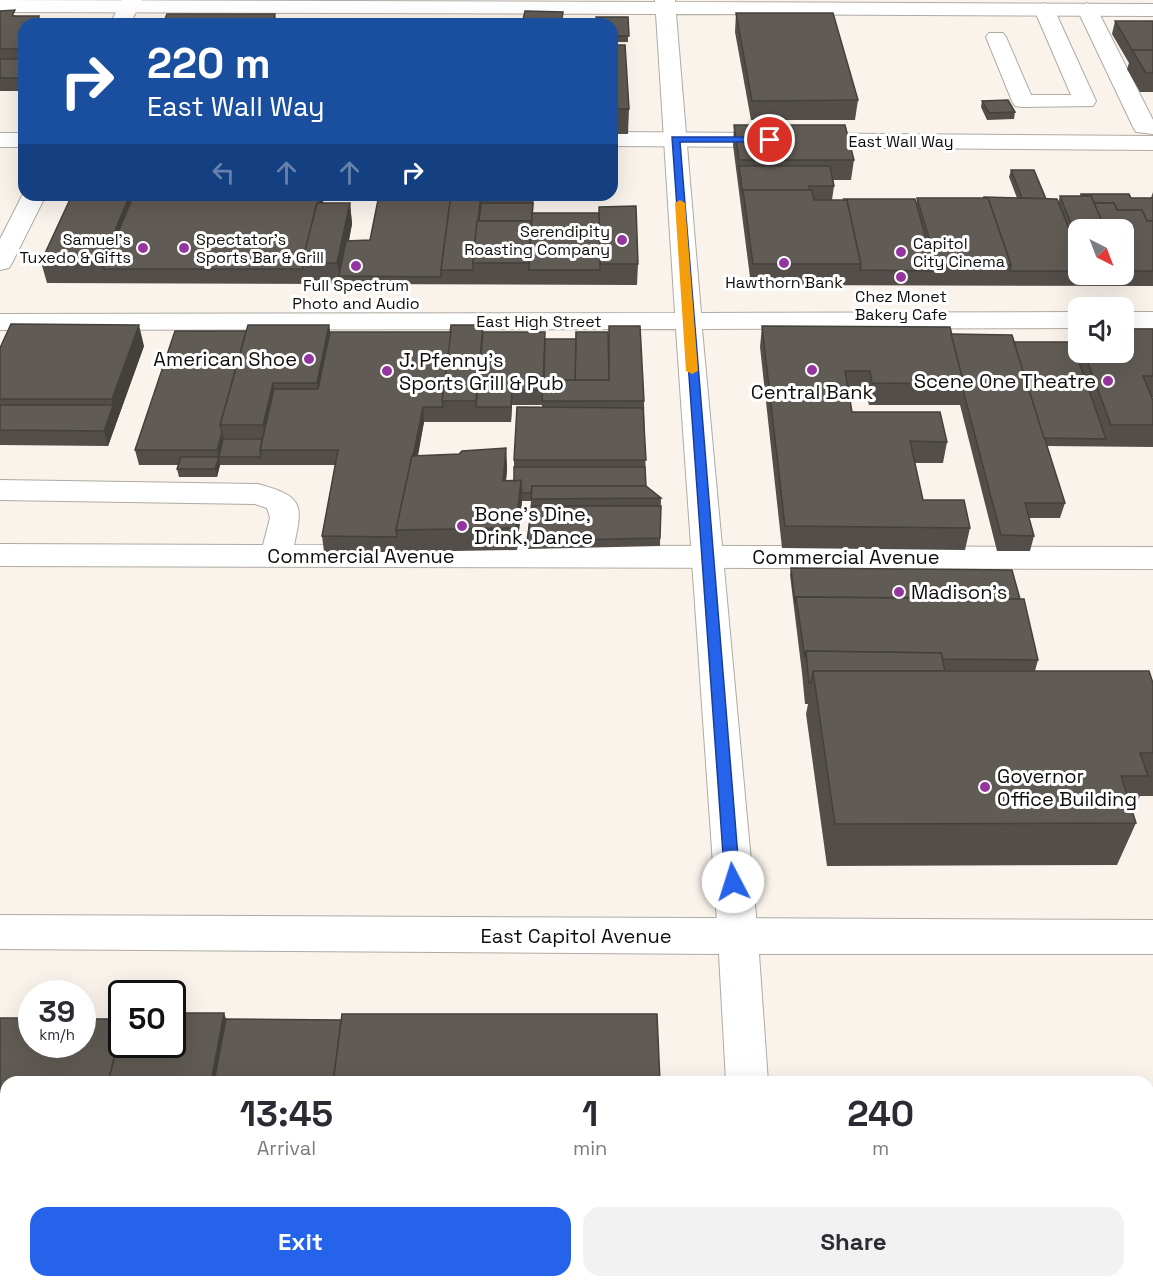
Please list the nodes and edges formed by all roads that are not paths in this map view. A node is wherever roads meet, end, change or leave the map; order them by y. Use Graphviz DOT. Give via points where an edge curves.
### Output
graph roads {
  1 [pos="665,4"];
  2 [pos="0,6"];
  3 [pos="1044,9"];
  4 [pos="1087,9"];
  5 [pos="127,10"];
  6 [pos="1153,10"];
  7 [pos="996,37"];
  8 [pos="1153,127"];
  9 [pos="618,139"];
  10 [pos="675,139"];
  11 [pos="0,140"];
  12 [pos="18,140"];
  13 [pos="1153,142"];
  14 [pos="31,201"];
  15 [pos="0,263"];
  16 [pos="1068,320"];
  17 [pos="1134,320"];
  18 [pos="1153,320"];
  19 [pos="688,321"];
  20 [pos="0,322"];
  21 [pos="0,490"];
  22 [pos="0,555"];
  23 [pos="276,556"];
  24 [pos="706,557"];
  25 [pos="1153,558"];
  26 [pos="0,932"];
  27 [pos="738,937"];
  28 [pos="1153,937"];
  29 [pos="747,1076"];
  1 -- 3 [label="main road"];
  1 -- 5 [label="main road"];
  1 -- 10 [label="main road"];
  2 -- 5 [label="main road"];
  3 -- 4 [label="main road"];
  3 -- 7 [label="main road" via="1085,101 1023,101"];
  4 -- 6 [label="main road"];
  4 -- 8 [label="main road" via="1144,127"];
  9 -- 10 [label="main road, East Wall Way"];
  10 -- 13 [label="main road, East Wall Way"];
  10 -- 19 [label="main road"];
  11 -- 12 [label="main road"];
  14 -- 15 [label="main road"];
  16 -- 19 [label="main road, East High Street"];
  17 -- 18 [label="main road"];
  19 -- 20 [label="main road, East High Street"];
  19 -- 24 [label="main road"];
  21 -- 23 [label="main road" via="258,494 281,502 285,518"];
  22 -- 23 [label="main road, Commercial Avenue"];
  23 -- 24 [label="main road, Commercial Avenue"];
  24 -- 25 [label="main road, Commercial Avenue"];
  24 -- 27 [label="main road"];
  26 -- 27 [label="main road, East Capitol Avenue"];
  27 -- 28 [label="main road, East Capitol Avenue"];
  27 -- 29 [label="main road"];
}
